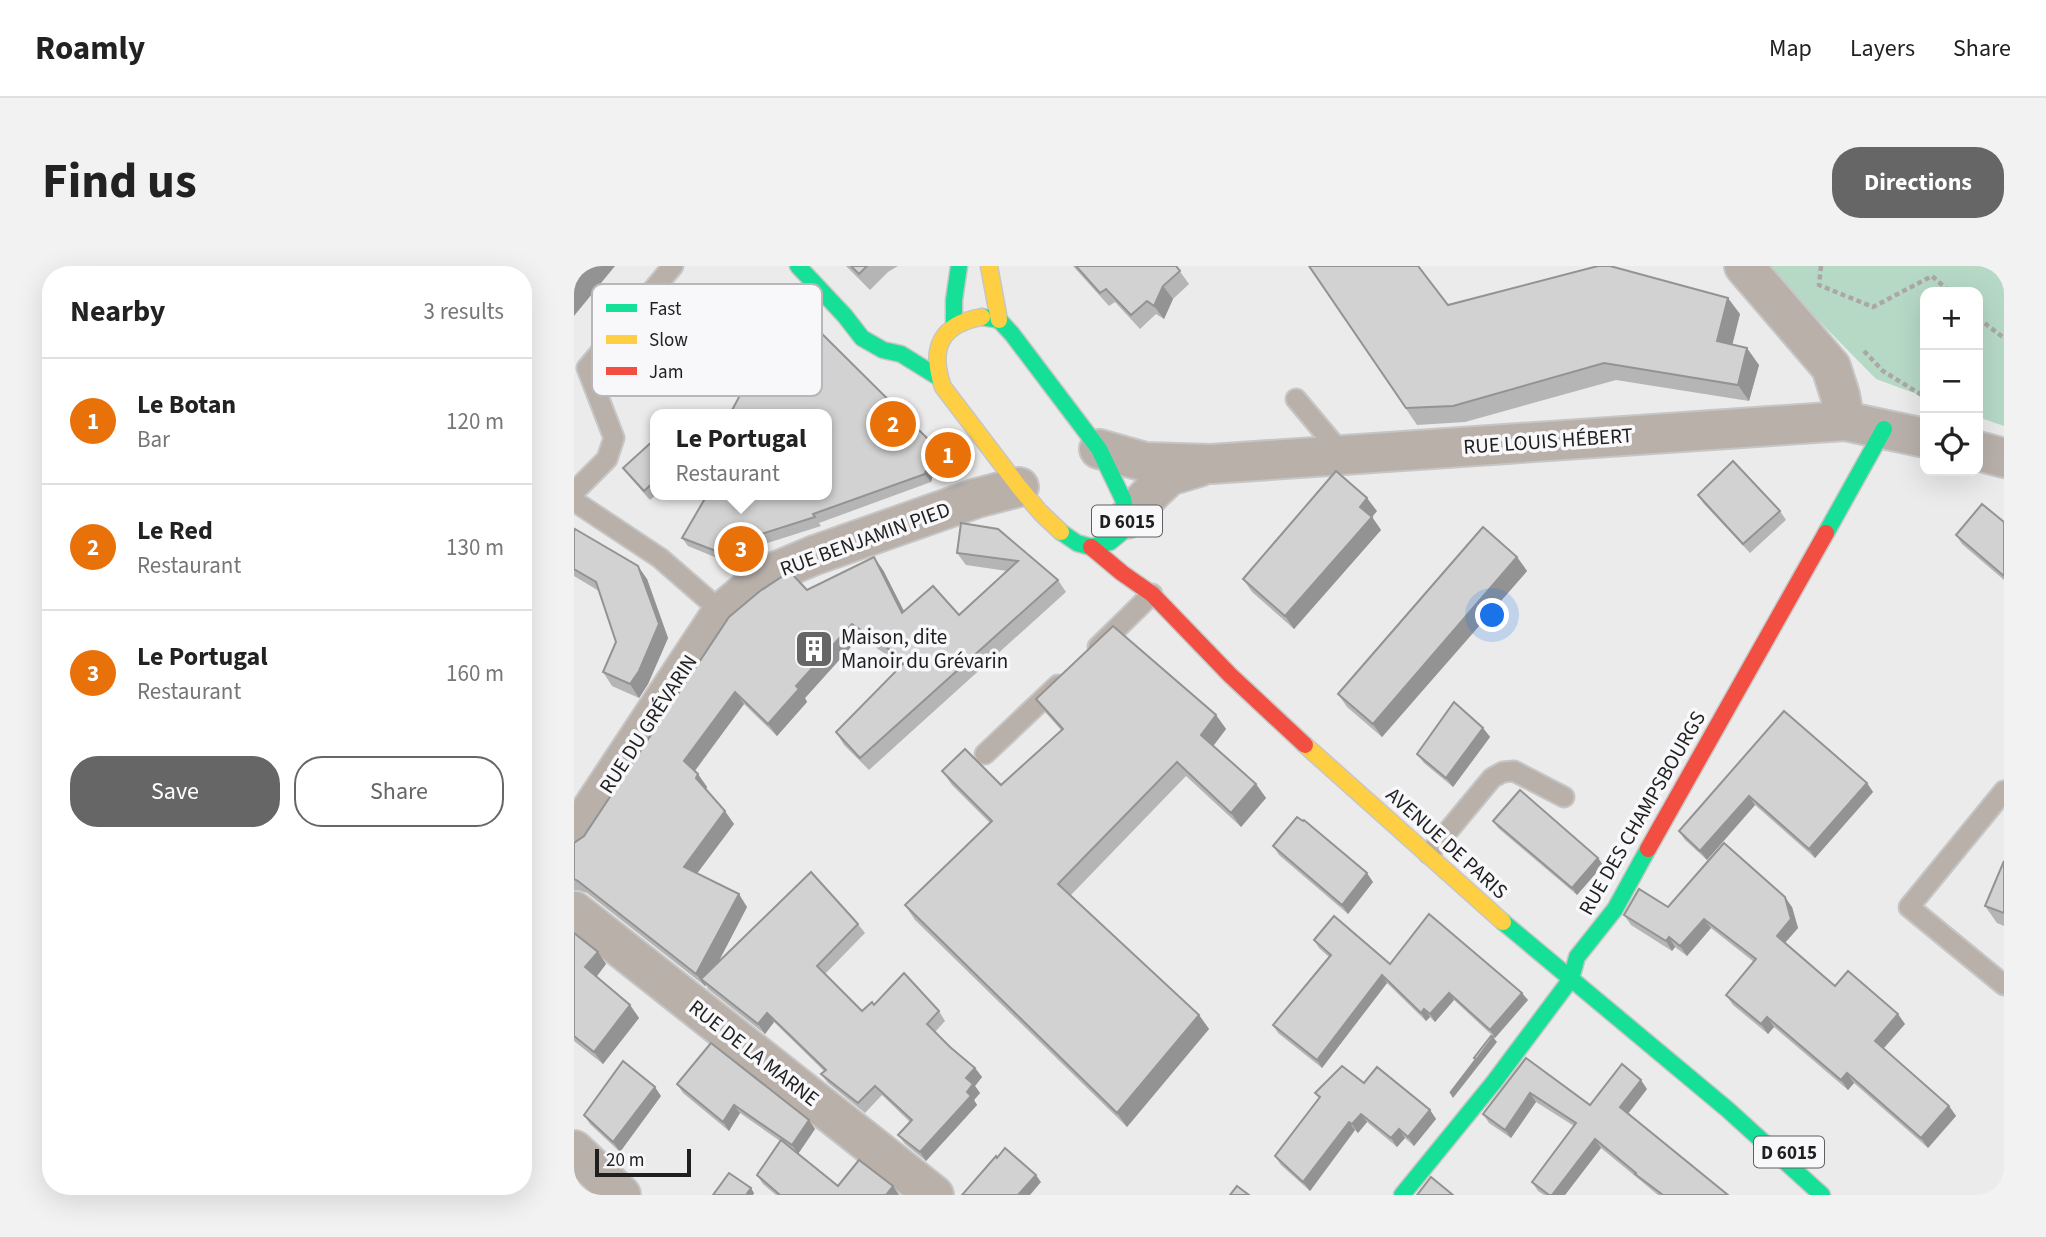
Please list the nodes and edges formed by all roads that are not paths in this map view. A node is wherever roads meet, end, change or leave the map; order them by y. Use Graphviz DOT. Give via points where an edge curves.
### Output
graph roads {
  1 [pos="673,266"];
  2 [pos="798,266"];
  3 [pos="959,266"];
  4 [pos="989,266"];
  5 [pos="1744,266"];
  6 [pos="658,284"];
  7 [pos="815,284"];
  8 [pos="822,292"];
  9 [pos="845,316"];
  10 [pos="999,320"];
  11 [pos="876,327"];
  12 [pos="950,329"];
  13 [pos="924,332"];
  14 [pos="592,362"];
  15 [pos="938,376"];
  16 [pos="592,381"];
  17 [pos="598,396"];
  18 [pos="1296,399"];
  19 [pos="1845,421"];
  20 [pos="1884,429"];
  21 [pos="1920,437"];
  22 [pos="1099,449"];
  23 [pos="1983,453"];
  24 [pos="1343,455"];
  25 [pos="2004,458"];
  26 [pos="1211,464"];
  27 [pos="1019,486"];
  28 [pos="574,492"];
  29 [pos="574,501"];
  30 [pos="1131,530"];
  31 [pos="1091,547"];
  32 [pos="1146,573"];
  33 [pos="1152,594"];
  34 [pos="722,612"];
  35 [pos="985,754"];
  36 [pos="2004,791"];
  37 [pos="1564,797"];
  38 [pos="574,836"];
  39 [pos="1429,854"];
  40 [pos="574,911"];
  41 [pos="1571,979"];
  42 [pos="2004,985"];
  43 [pos="1727,1109"];
  44 [pos="574,1150"];
  45 [pos="1829,1179"];
  46 [pos="621,1195"];
  47 [pos="934,1195"];
  48 [pos="1402,1195"];
  49 [pos="1822,1195"];
  1 -- 6 [label="lane"];
  2 -- 7 [label="main road"];
  3 -- 12 [label="main road"];
  4 -- 10 [label="main road, D 6015"];
  5 -- 19 [label="street" via="1831,367"];
  8 -- 9 [label="main road"];
  9 -- 11 [label="main road"];
  9 -- 15 [label="main road" via="862,338"];
  10 -- 12 [label="main road" via="969,318"];
  10 -- 22 [label="main road, D 6015"];
  12 -- 13 [label="main road"];
  12 -- 15 [label="main road" via="934,360"];
  14 -- 16 [label="lane" via="587,368"];
  15 -- 27 [label="main road, D 6015"];
  17 -- 28 [label="lane" via="614,438 607,459"];
  18 -- 24 [label="lane"];
  19 -- 20 [label="street, RUE LOUIS HÉBERT"];
  19 -- 24 [label="street, RUE LOUIS HÉBERT"];
  20 -- 21 [label="street, RUE LOUIS HÉBERT"];
  20 -- 41 [label="main road, RUE DES CHAMPSBOURGS" via="1615,909 1577,957"];
  22 -- 26 [label="street, RUE LOUIS HÉBERT" via="1145,462"];
  22 -- 30 [label="main road, D 6015" via="1123,499"];
  23 -- 25 [label="street"];
  24 -- 26 [label="street, RUE LOUIS HÉBERT"];
  26 -- 30 [label="street, RUE LOUIS HÉBERT" via="1169,476 1153,491"];
  27 -- 31 [label="main road, D 6015" via="1058,530"];
  27 -- 34 [label="street, RUE BENJAMIN PIED" via="765,576"];
  29 -- 34 [label="lane" via="660,558"];
  30 -- 31 [label="main road, D 6015"];
  31 -- 33 [label="main road, AVENUE DE PARIS / D 6015"];
  32 -- 33 [label="main road, AVENUE DE PARIS / D 6015"];
  33 -- 35 [label="lane"];
  33 -- 39 [label="main road, AVENUE DE PARIS / D 6015" via="1230,675"];
  34 -- 38 [label="street, RUE DU GRÉVARIN"];
  36 -- 42 [label="lane" via="1909,907"];
  37 -- 39 [label="lane" via="1514,771 1503,772 1492,778"];
  39 -- 41 [label="main road, AVENUE DE PARIS / D 6015"];
  40 -- 47 [label="street, RUE DE LA MARNE"];
  41 -- 43 [label="main road, AVENUE DE PARIS / D 6015"];
  41 -- 48 [label="main road, RUE DES CHAMPSBOURGS"];
  43 -- 45 [label="main road, AVENUE DE PARIS / D 6015"];
  43 -- 49 [label="main road, AVENUE DE PARIS / D 6015"];
  44 -- 46 [label="street"];
}
